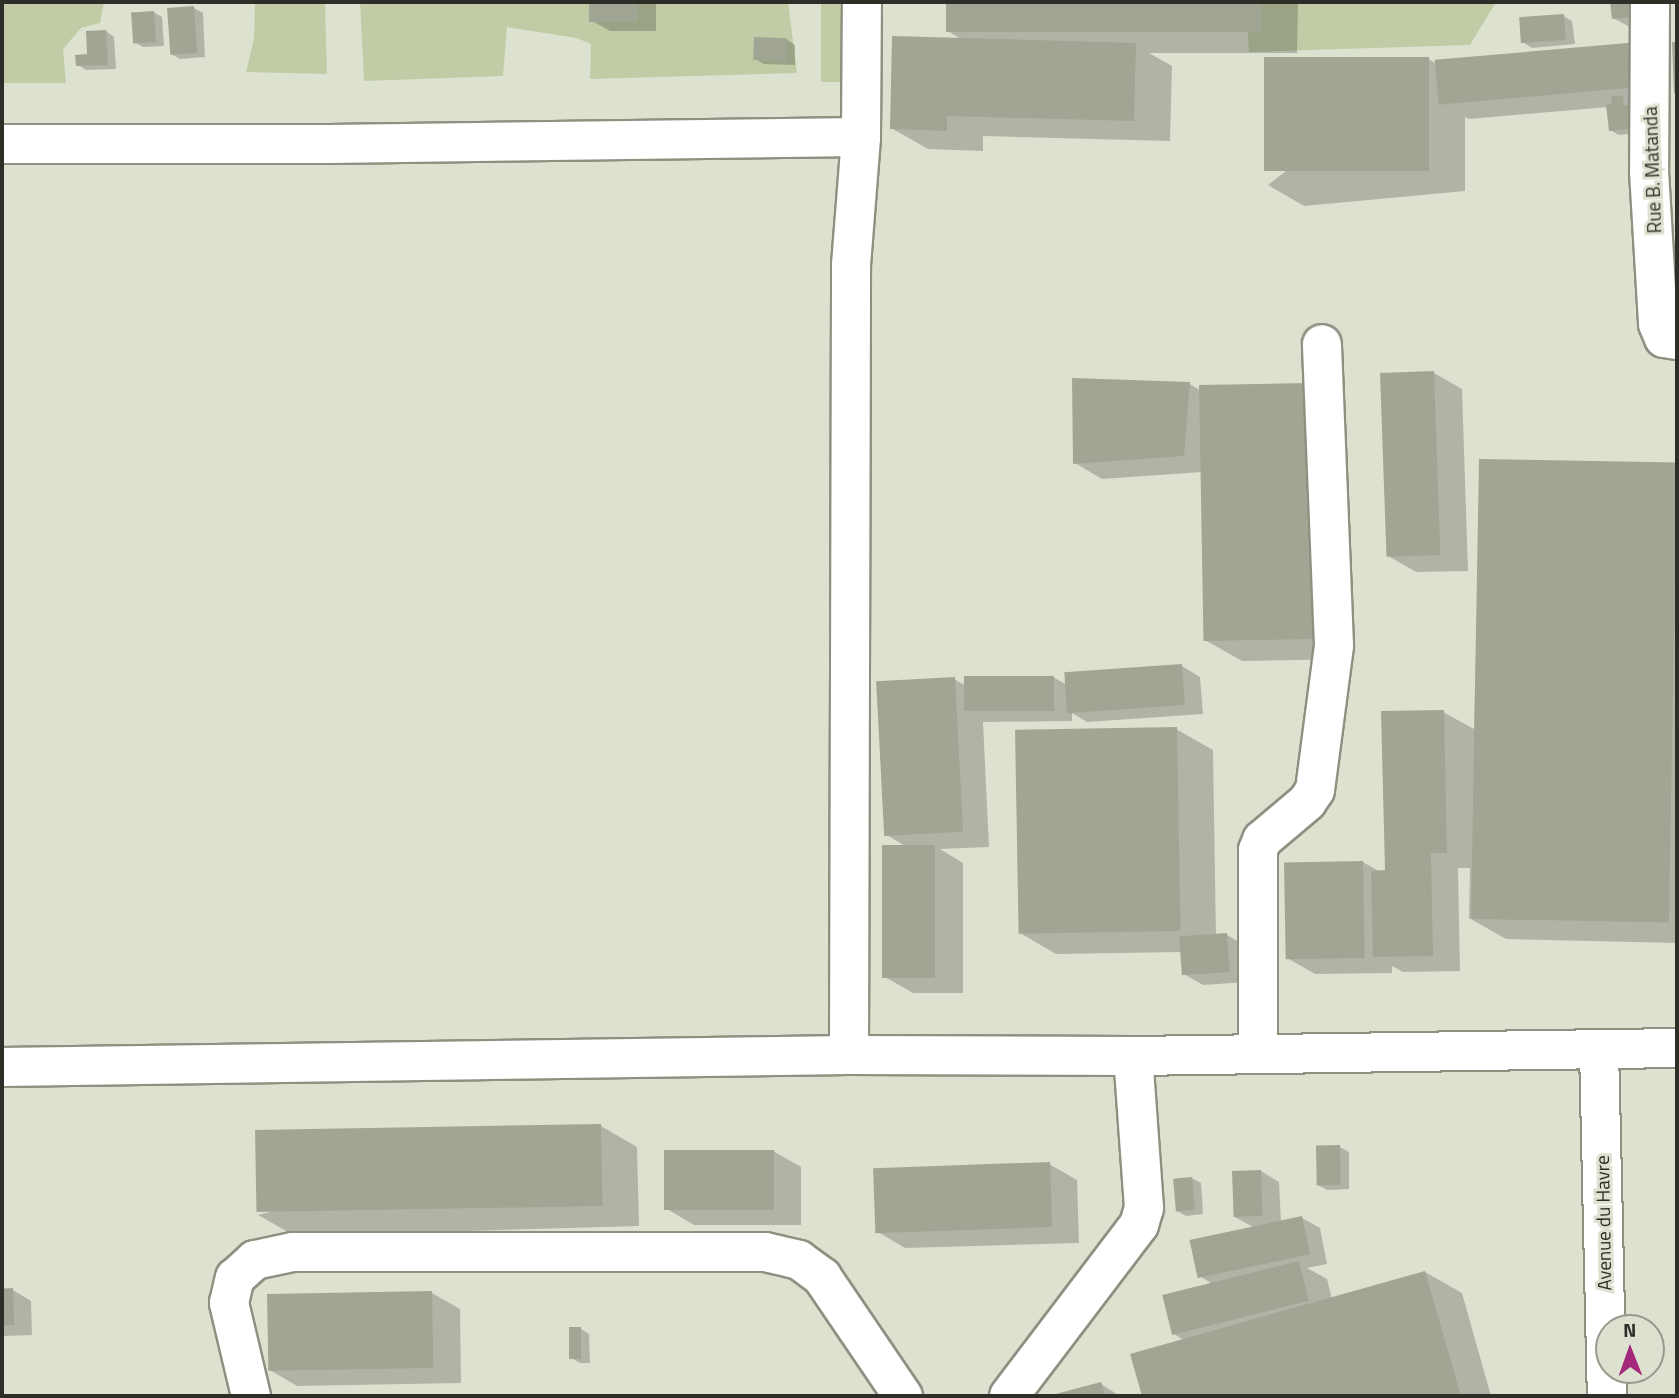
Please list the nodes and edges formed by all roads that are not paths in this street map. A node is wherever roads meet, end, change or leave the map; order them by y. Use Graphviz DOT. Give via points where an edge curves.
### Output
graph roads {
  1 [pos="862,2"];
  2 [pos="1650,2"];
  3 [pos="861,137"];
  4 [pos="2,144"];
  5 [pos="1663,172"];
  6 [pos="1670,339"];
  7 [pos="1322,344"];
  8 [pos="1677,1048"];
  9 [pos="1600,1049"];
  10 [pos="1258,1054"];
  11 [pos="849,1055"];
  12 [pos="1133,1056"];
  13 [pos="2,1067"];
  14 [pos="251,1396"];
  15 [pos="903,1396"];
  16 [pos="1009,1396"];
  17 [pos="1606,1396"];
  1 -- 3 [label="street"];
  2 -- 5 [label="street, Rue B. Matanda"];
  3 -- 4 [label="street"];
  3 -- 11 [label="street" via="851,265"];
  5 -- 6 [label="street, Rue B. Matanda" via="1658,324"];
  7 -- 10 [label="street" via="1334,645 1315,790 1262,840 1258,850"];
  8 -- 9 [label="street"];
  9 -- 10 [label="street"];
  9 -- 17 [label="street, Avenue du Havre"];
  10 -- 12 [label="street"];
  11 -- 12 [label="street"];
  11 -- 13 [label="street"];
  12 -- 16 [label="street" via="1144,1208 1139,1225"];
  14 -- 15 [label="street" via="229,1303 235,1278 255,1260 293,1252 765,1252 799,1260 822,1277"];
}
